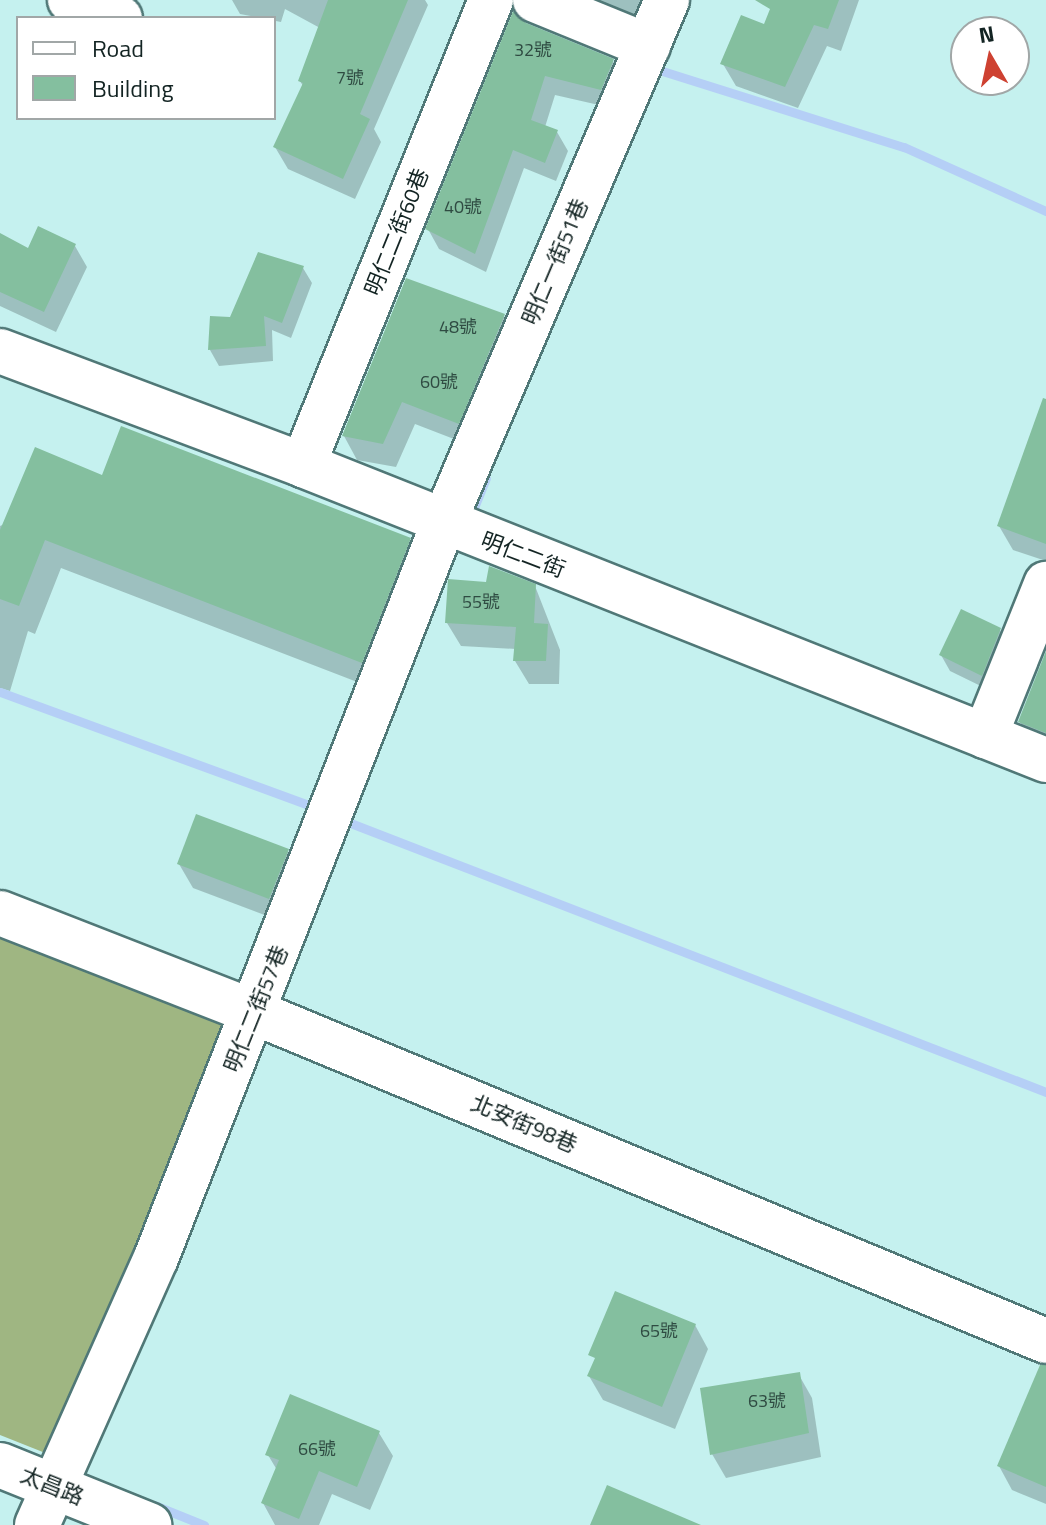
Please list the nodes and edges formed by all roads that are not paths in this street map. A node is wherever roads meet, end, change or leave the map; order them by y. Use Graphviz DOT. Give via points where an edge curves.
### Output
graph roads {
  1 [pos="70,0"];
  2 [pos="491,0"];
  3 [pos="535,0"];
  4 [pos="667,0"];
  5 [pos="114,16"];
  6 [pos="648,46"];
  7 [pos="0,351"];
  8 [pos="303,465"];
  9 [pos="443,524"];
  10 [pos="1046,584"];
  11 [pos="985,736"];
  12 [pos="1046,760"];
  13 [pos="0,913"];
  14 [pos="256,1013"];
  15 [pos="1046,1341"];
  16 [pos="0,1465"];
  17 [pos="44,1505"];
  18 [pos="149,1525"];
  1 -- 5 [label="street"];
  2 -- 8 [label="street, 明仁二街60巷"];
  3 -- 6 [label="street"];
  4 -- 6 [label="street, 明仁一街51巷"];
  6 -- 9 [label="street, 明仁一街51巷"];
  7 -- 8 [label="street, 明仁二街"];
  8 -- 9 [label="street, 明仁二街"];
  9 -- 11 [label="street, 明仁二街"];
  9 -- 14 [label="street, 明仁二街57巷"];
  10 -- 11 [label="street"];
  11 -- 12 [label="street, 明仁二街"];
  13 -- 14 [label="street, 北安街98巷"];
  14 -- 15 [label="street, 北安街98巷"];
  14 -- 17 [label="street, 明仁二街57巷" via="156,1258"];
  16 -- 17 [label="street, 太昌路"];
  17 -- 18 [label="street, 太昌路"];
}
